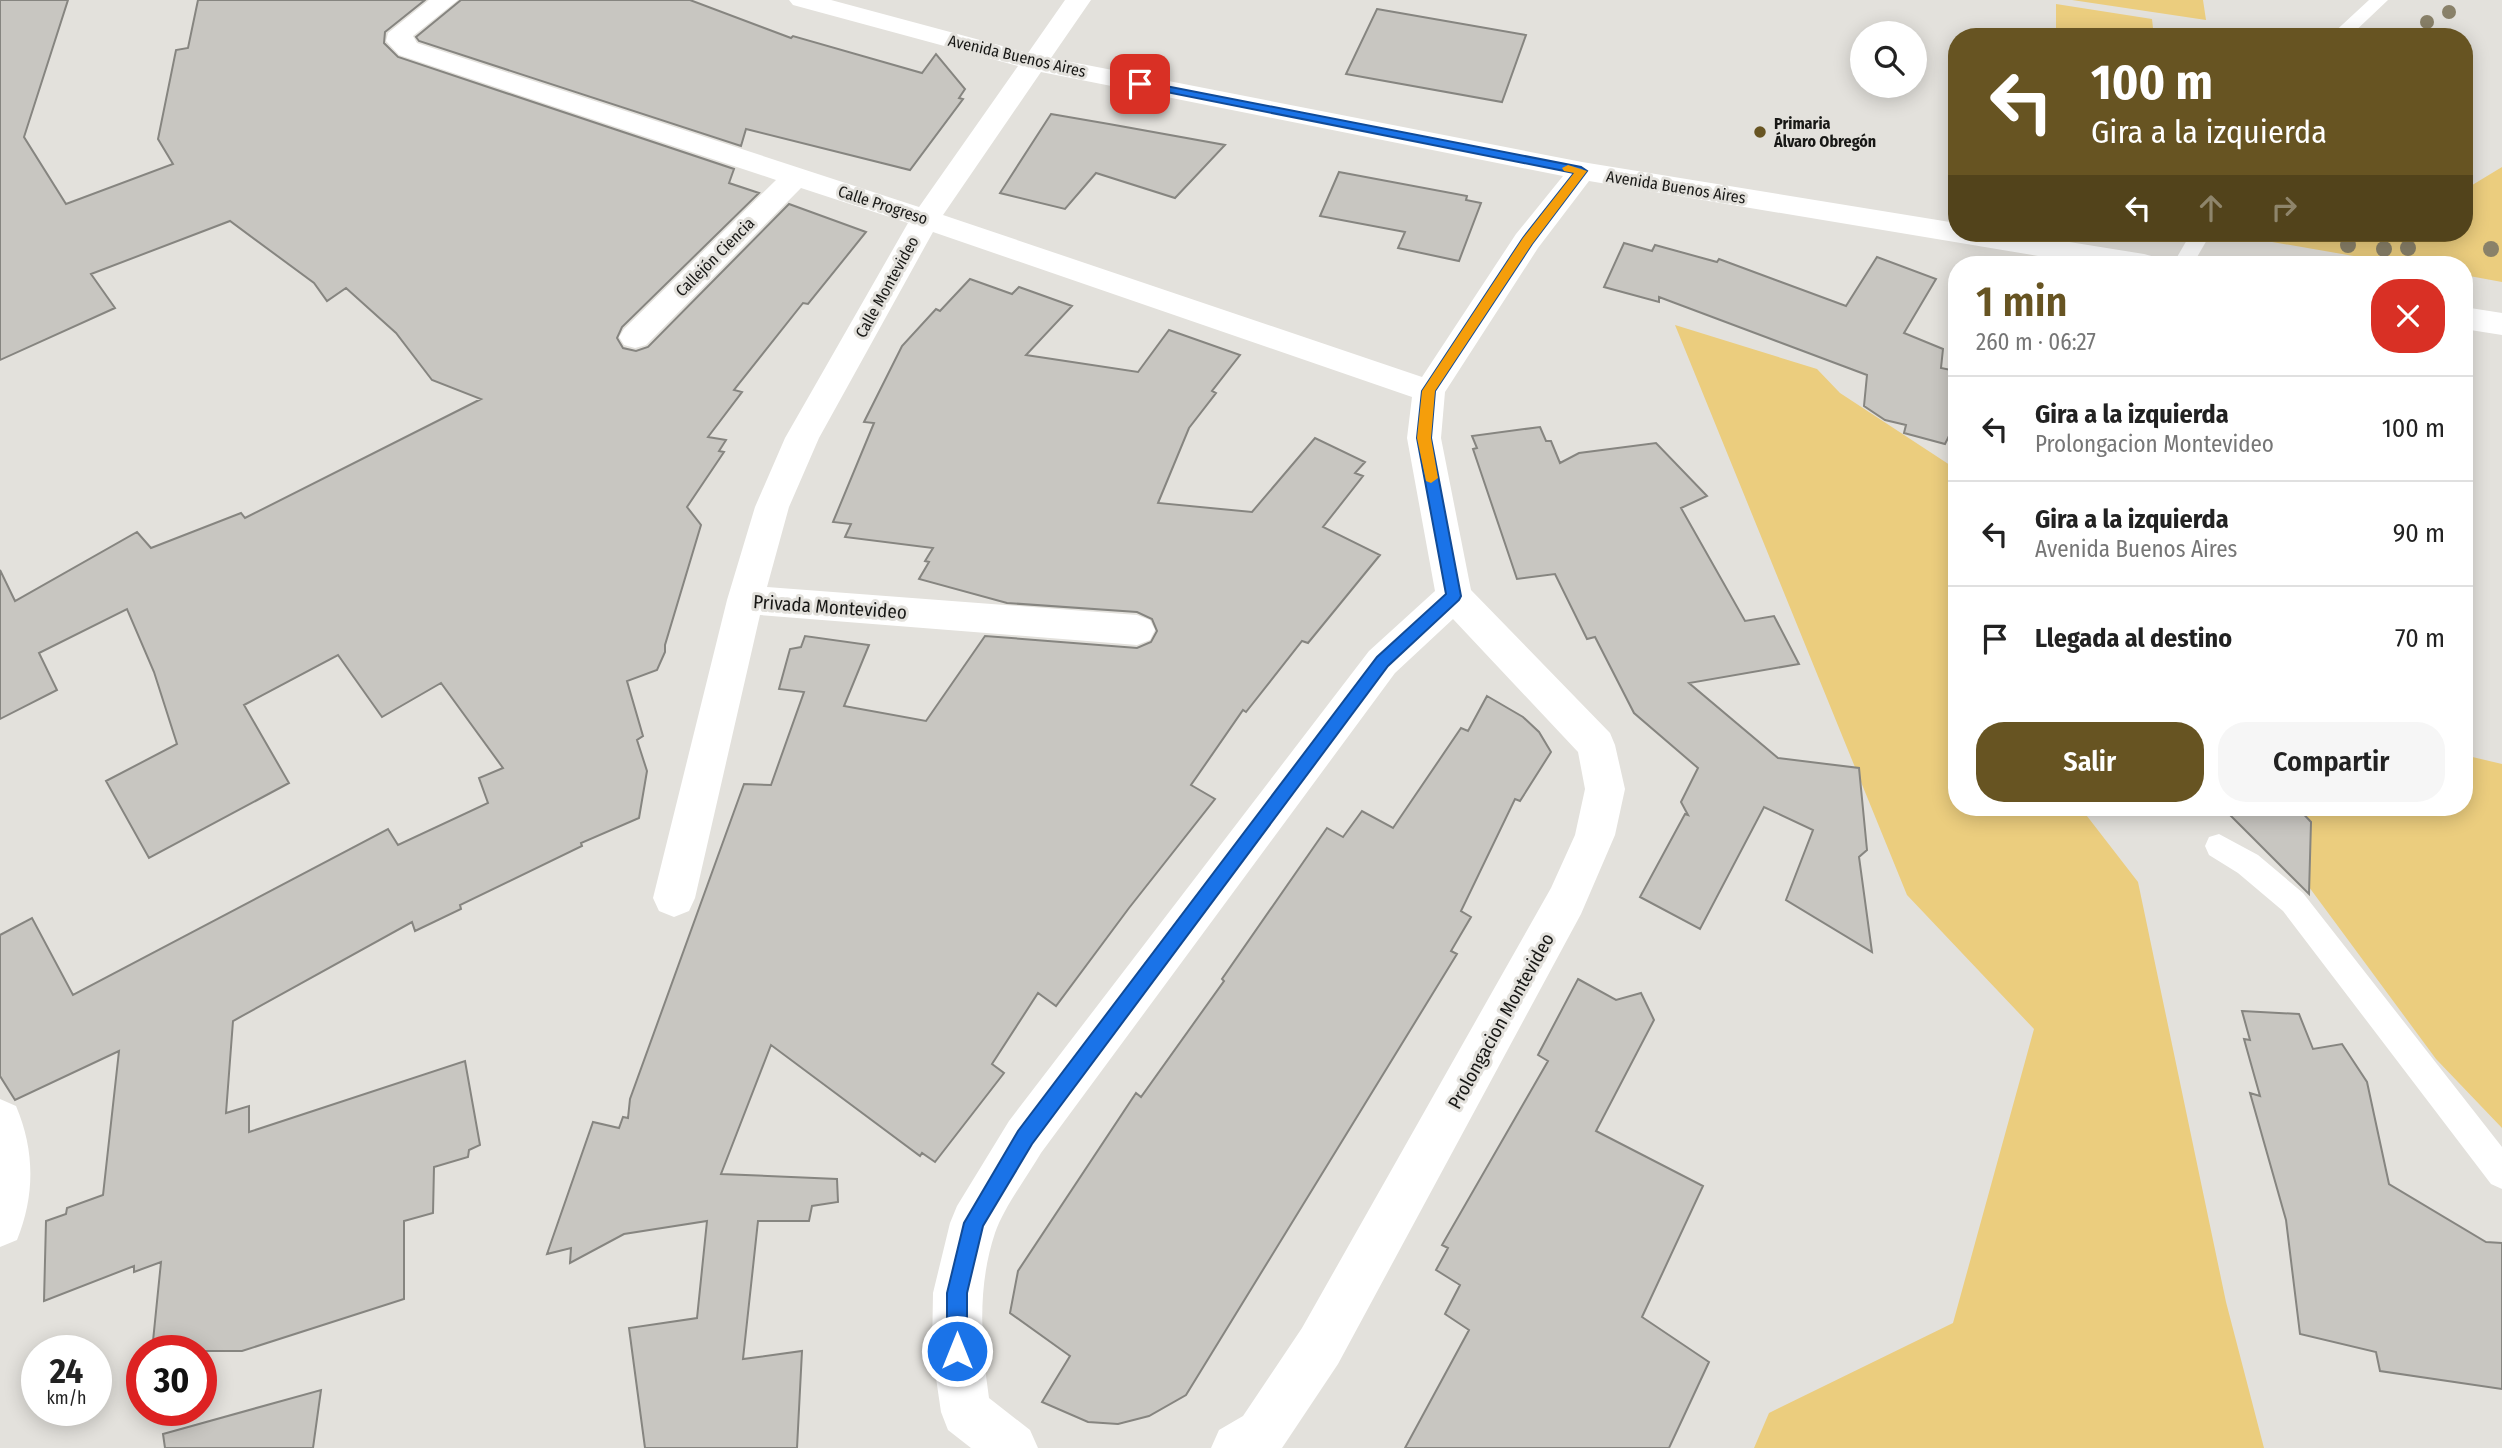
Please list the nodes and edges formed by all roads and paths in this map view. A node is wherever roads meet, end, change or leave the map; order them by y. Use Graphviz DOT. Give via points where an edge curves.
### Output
graph roads {
  1 [pos="444,0"];
  2 [pos="802,0"];
  3 [pos="1079,0"];
  4 [pos="2379,0"];
  5 [pos="2348,28"];
  6 [pos="1033,62"];
  7 [pos="1581,171"];
  8 [pos="795,177"];
  9 [pos="925,219"];
  10 [pos="1948,232"];
  11 [pos="2011,242"];
  12 [pos="2096,256"];
  13 [pos="2473,319"];
  14 [pos="2502,324"];
  15 [pos="635,337"];
  16 [pos="1429,391"];
  17 [pos="1454,596"];
  18 [pos="745,600"];
  19 [pos="1137,630"];
  20 [pos="2219,846"];
  21 [pos="674,898"];
  22 [pos="0,1122"];
  23 [pos="2502,1173"];
  24 [pos="0,1223"];
  25 [pos="1012,1448"];
  26 [pos="1237,1448"];
  1 -- 8 [label="street, Calle Progreso" via="401,33 399,41 408,50"];
  2 -- 6 [label="street, Avenida Buenos Aires"];
  3 -- 6 [label="street, Calle Montevideo"];
  4 -- 5 [label="lane"];
  6 -- 7 [label="street, Avenida Buenos Aires"];
  6 -- 9 [label="street, Calle Montevideo"];
  7 -- 10 [label="street, Avenida Buenos Aires"];
  7 -- 16 [label="street" via="1527,241"];
  8 -- 9 [label="street, Calle Progreso"];
  8 -- 15 [label="street, Callejón Ciencia"];
  9 -- 16 [label="street, Calle Progreso"];
  9 -- 18 [label="street, Calle Montevideo" via="802,438 772,506"];
  11 -- 12 [label="street, Avenida Buenos Aires"];
  13 -- 14 [label="street"];
  16 -- 17 [label="street" via="1424,438"];
  17 -- 25 [label="street" via="1382,662 1025,1137 974,1223 957,1293 957,1351 966,1412"];
  17 -- 26 [label="street, Prolongacion Montevideo" via="1596,745 1605,789 1595,835 1566,901 1320,1346 1261,1434"];
  18 -- 19 [label="street, Privada Montevideo"];
  18 -- 21 [label="street, Privada Montevideo"];
  20 -- 23 [label="lane" via="2293,902"];
  22 -- 24 [label="street" via="8,1140 5,1210"];
}
